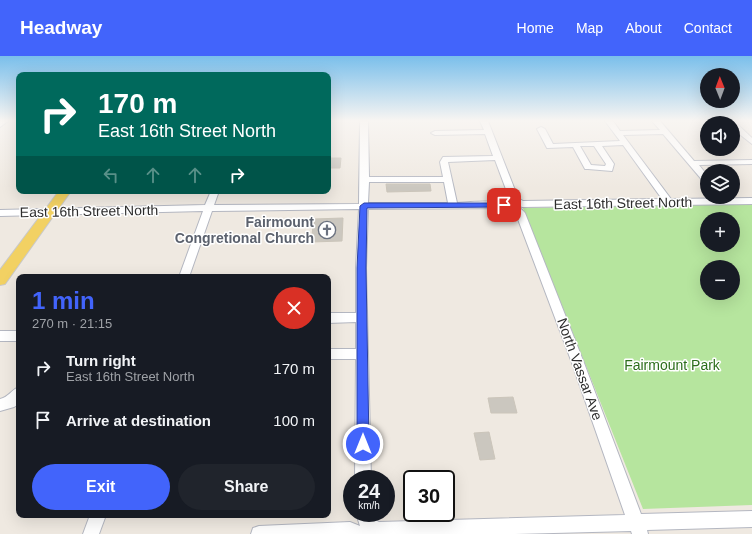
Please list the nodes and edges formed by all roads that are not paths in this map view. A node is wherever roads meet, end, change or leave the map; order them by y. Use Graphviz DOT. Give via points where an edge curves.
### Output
graph roads {
  1 [pos="364,143"];
  2 [pos="492,143"];
  3 [pos="549,143"];
  4 [pos="617,143"];
  5 [pos="626,143"];
  6 [pos="675,143"];
  7 [pos="597,144"];
  8 [pos="575,145"];
  9 [pos="498,158"];
  10 [pos="752,162"];
  11 [pos="692,163"];
  12 [pos="700,172"];
  13 [pos="447,179"];
  14 [pos="365,180"];
  15 [pos="63,194"];
  16 [pos="214,194"];
  17 [pos="752,201"];
  18 [pos="669,202"];
  19 [pos="452,205"];
  20 [pos="516,205"];
  21 [pos="364,206"];
  22 [pos="209,208"];
  23 [pos="50,212"];
  24 [pos="0,213"];
  25 [pos="185,274"];
  26 [pos="0,280"];
  27 [pos="362,317"];
  28 [pos="331,318"];
  29 [pos="0,336"];
  30 [pos="16,336"];
  31 [pos="331,354"];
  32 [pos="362,354"];
  33 [pos="16,399"];
  34 [pos="0,405"];
  35 [pos="363,470"];
  36 [pos="97,518"];
  37 [pos="752,519"];
  38 [pos="363,524"];
  39 [pos="638,529"];
  40 [pos="91,534"];
  41 [pos="260,534"];
  1 -- 14 [label="street"];
  2 -- 9 [label="street, North Vassar Ave"];
  3 -- 8 [label="street" via="550,146"];
  4 -- 7 [label="street"];
  5 -- 18 [label="street"];
  6 -- 11 [label="street"];
  7 -- 8 [label="street"];
  7 -- 8 [label="street" via="610,164 608,169 588,167"];
  9 -- 13 [label="street" via="446,160 444,162"];
  9 -- 20 [label="street, North Vassar Ave"];
  10 -- 11 [label="street"];
  11 -- 12 [label="street"];
  13 -- 14 [label="street"];
  13 -- 19 [label="street"];
  14 -- 21 [label="street"];
  15 -- 23 [label="main road"];
  16 -- 22 [label="street"];
  17 -- 18 [label="street, East 16th Street North"];
  18 -- 20 [label="street, East 16th Street North"];
  19 -- 20 [label="street, East 16th Street North"];
  19 -- 21 [label="street, East 16th Street North"];
  20 -- 39 [label="street, North Vassar Ave" via="573,349"];
  21 -- 22 [label="street, East 16th Street North"];
  21 -- 27 [label="street"];
  22 -- 23 [label="street, East 16th Street North"];
  22 -- 25 [label="street"];
  23 -- 24 [label="street, East 16th Street North"];
  23 -- 26 [label="main road"];
  27 -- 28 [label="street"];
  27 -- 32 [label="street"];
  29 -- 30 [label="street"];
  31 -- 32 [label="street"];
  32 -- 35 [label="street"];
  33 -- 34 [label="street"];
  36 -- 40 [label="street"];
  37 -- 39 [label="street"];
  38 -- 39 [label="street" via="379,530"];
  38 -- 41 [label="street" via="350,530"];
}
